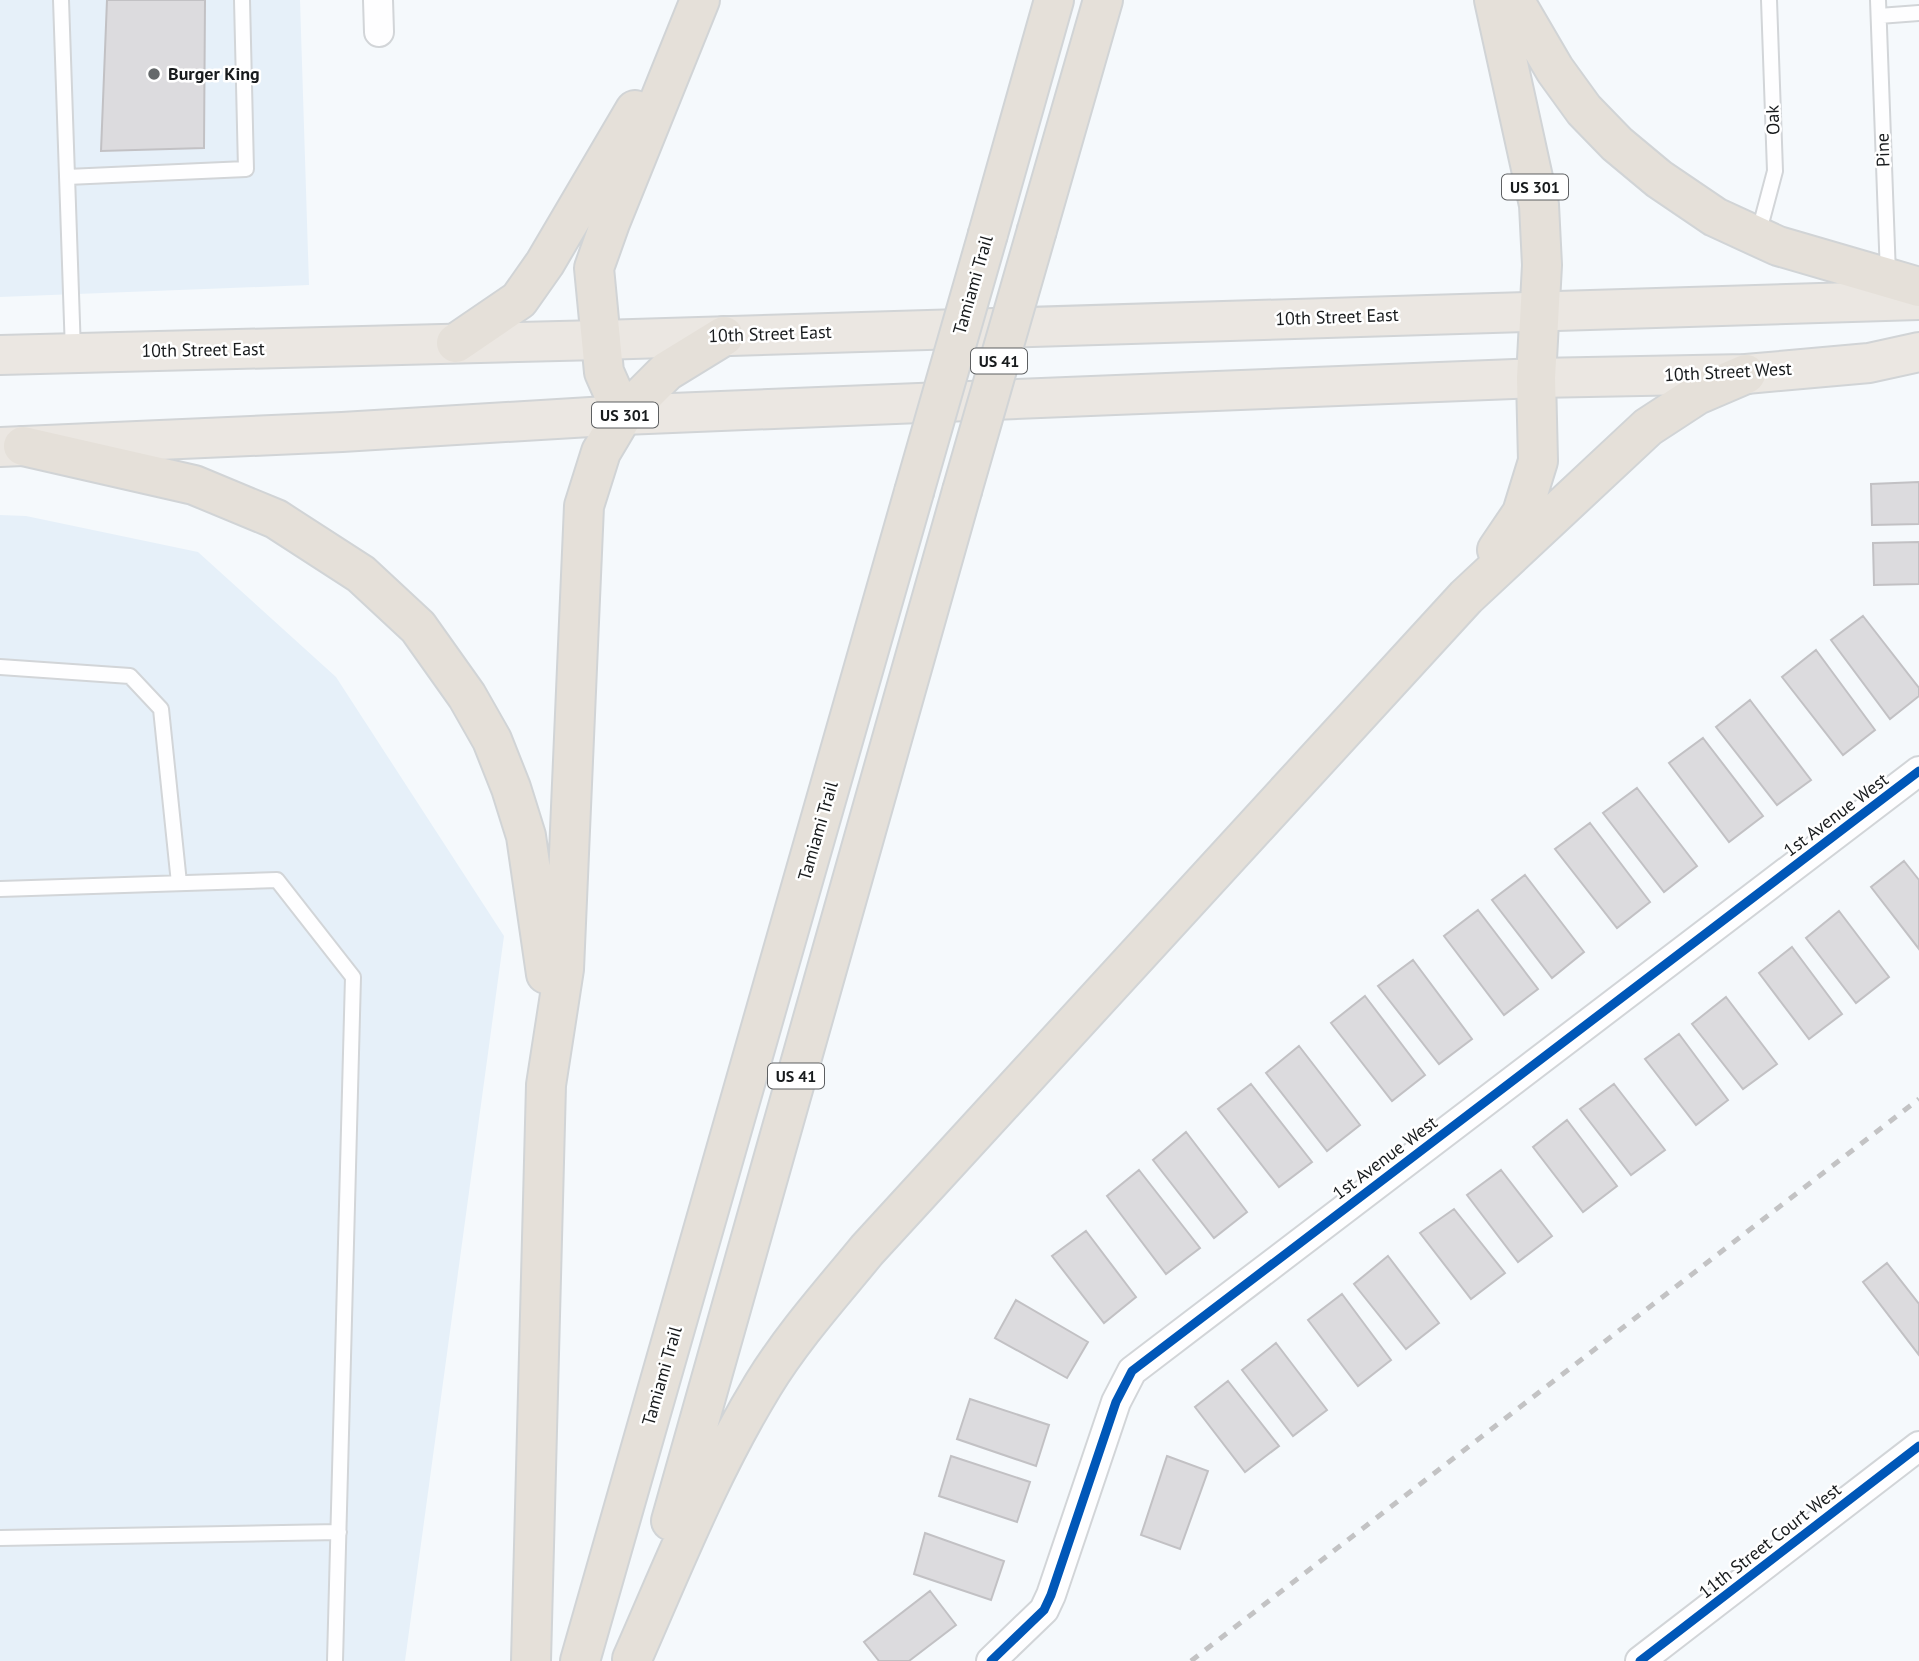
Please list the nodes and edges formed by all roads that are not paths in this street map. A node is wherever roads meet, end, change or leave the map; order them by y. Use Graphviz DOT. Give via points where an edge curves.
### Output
graph roads {
  1 [pos="61,0"];
  2 [pos="242,0"];
  3 [pos="378,0"];
  4 [pos="700,0"];
  5 [pos="1054,0"];
  6 [pos="1103,0"];
  7 [pos="1494,0"];
  8 [pos="1514,0"];
  9 [pos="1769,0"];
  10 [pos="1878,0"];
  11 [pos="1919,13"];
  12 [pos="1879,16"];
  13 [pos="379,32"];
  14 [pos="66,177"];
  15 [pos="1757,237"];
  16 [pos="1904,292"];
  17 [pos="1540,311"];
  18 [pos="724,336"];
  19 [pos="600,340"];
  20 [pos="456,344"];
  21 [pos="1919,352"];
  22 [pos="73,354"];
  23 [pos="0,355"];
  24 [pos="1746,374"];
  25 [pos="1536,378"];
  26 [pos="623,415"];
  27 [pos="11,447"];
  28 [pos="1466,597"];
  29 [pos="0,667"];
  30 [pos="1919,771"];
  31 [pos="179,883"];
  32 [pos="0,888"];
  33 [pos="546,1085"];
  34 [pos="1919,1446"];
  35 [pos="339,1532"];
  36 [pos="0,1538"];
  37 [pos="631,1660"];
  38 [pos="335,1661"];
  39 [pos="531,1661"];
  40 [pos="580,1661"];
  41 [pos="991,1661"];
  42 [pos="1640,1661"];
  1 -- 14 [label="lane"];
  2 -- 14 [label="lane" via="246,169"];
  3 -- 13 [label="street"];
  4 -- 19 [label="highway" via="594,268"];
  4 -- 20 [label="highway" via="519,300"];
  5 -- 40 [label="highway, Tamiami Trail / US 41, bridge"];
  6 -- 37 [label="highway, US 41, bridge"];
  7 -- 17 [label="highway, US 301" via="1539,205"];
  8 -- 15 [label="highway" via="1555,70 1617,144 1715,217"];
  9 -- 15 [label="lane, Oak" via="1775,171"];
  10 -- 12 [label="lane, Pine"];
  11 -- 12 [label="lane"];
  12 -- 16 [label="lane, Pine"];
  14 -- 22 [label="lane"];
  15 -- 16 [label="highway"];
  16 -- 17 [label="main road"];
  17 -- 18 [label="main road, 10th Street East"];
  17 -- 25 [label="highway, US 301"];
  18 -- 19 [label="main road, 10th Street East"];
  18 -- 26 [label="highway" via="667,371"];
  19 -- 20 [label="main road, 10th Street East"];
  19 -- 26 [label="highway" via="604,372"];
  20 -- 22 [label="main road, 10th Street East"];
  21 -- 24 [label="main road, 10th Street West" via="1869,363"];
  22 -- 23 [label="main road, 10th Street East"];
  24 -- 25 [label="main road, 10th Street West"];
  24 -- 28 [label="highway" via="1697,396 1648,427"];
  25 -- 26 [label="main road, US 301"];
  25 -- 28 [label="highway" via="1538,461 1522,513"];
  26 -- 27 [label="main road, US 301"];
  26 -- 33 [label="highway" via="601,452 584,506 564,969"];
  27 -- 33 [label="highway" via="194,485 276,519 361,574 418,627 492,740 526,835 546,974"];
  28 -- 37 [label="highway" via="877,1240 806,1324 764,1383 717,1466"];
  29 -- 31 [label="lane" via="130,677 161,709"];
  30 -- 41 [label="street, 1st Avenue West" via="1132,1371 1116,1402 1044,1610"];
  31 -- 32 [label="lane"];
  31 -- 35 [label="lane" via="277,880 354,976"];
  33 -- 39 [label="highway"];
  34 -- 42 [label="street, 11th Street Court West"];
  35 -- 36 [label="lane"];
  35 -- 38 [label="lane"];
}
